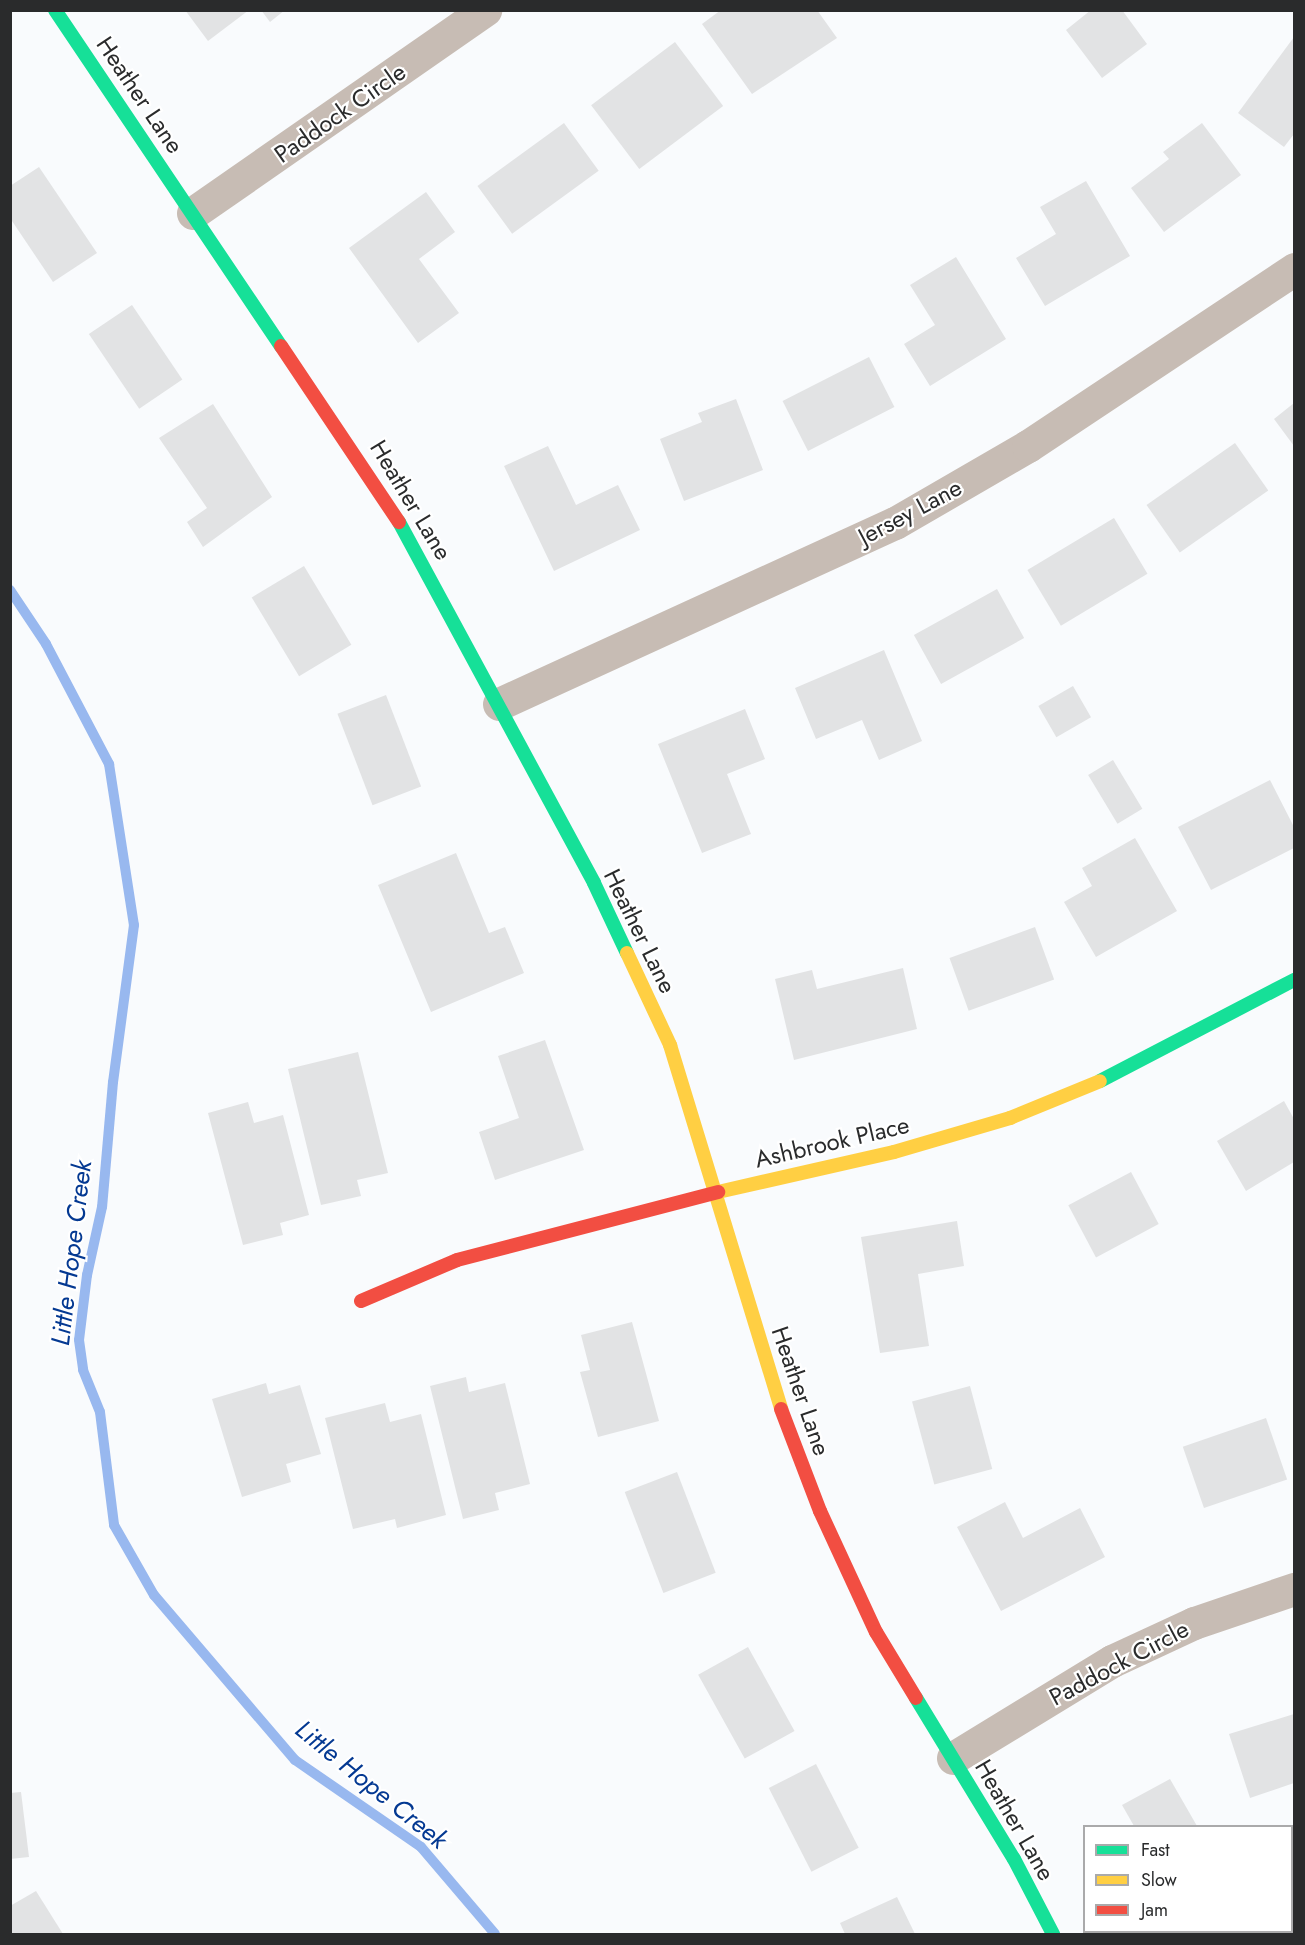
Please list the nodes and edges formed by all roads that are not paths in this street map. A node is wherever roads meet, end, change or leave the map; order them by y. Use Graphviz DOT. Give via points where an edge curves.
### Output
graph roads {
  1 [pos="56,10"];
  2 [pos="485,10"];
  3 [pos="193,213"];
  4 [pos="1294,269"];
  5 [pos="499,705"];
  6 [pos="1294,980"];
  7 [pos="718,1192"];
  8 [pos="361,1301"];
  9 [pos="1294,1589"];
  10 [pos="953,1758"];
  11 [pos="1053,1935"];
  1 -- 3 [label="street, Heather Lane"];
  2 -- 3 [label="street, Paddock Circle"];
  3 -- 5 [label="street, Heather Lane" via="378,486"];
  4 -- 5 [label="street, Jersey Lane" via="1028,446 895,523"];
  5 -- 7 [label="street, Heather Lane" via="594,884 670,1045"];
  6 -- 7 [label="street, Ashbrook Place" via="1121,1073 1019,1114 894,1152"];
  7 -- 8 [label="street, Ashbrook Place" via="457,1260"];
  7 -- 10 [label="street, Heather Lane" via="772,1385 820,1511 876,1632"];
  9 -- 10 [label="street, Paddock Circle" via="1194,1623 1112,1661"];
  10 -- 11 [label="street, Heather Lane" via="1014,1859"];
}
